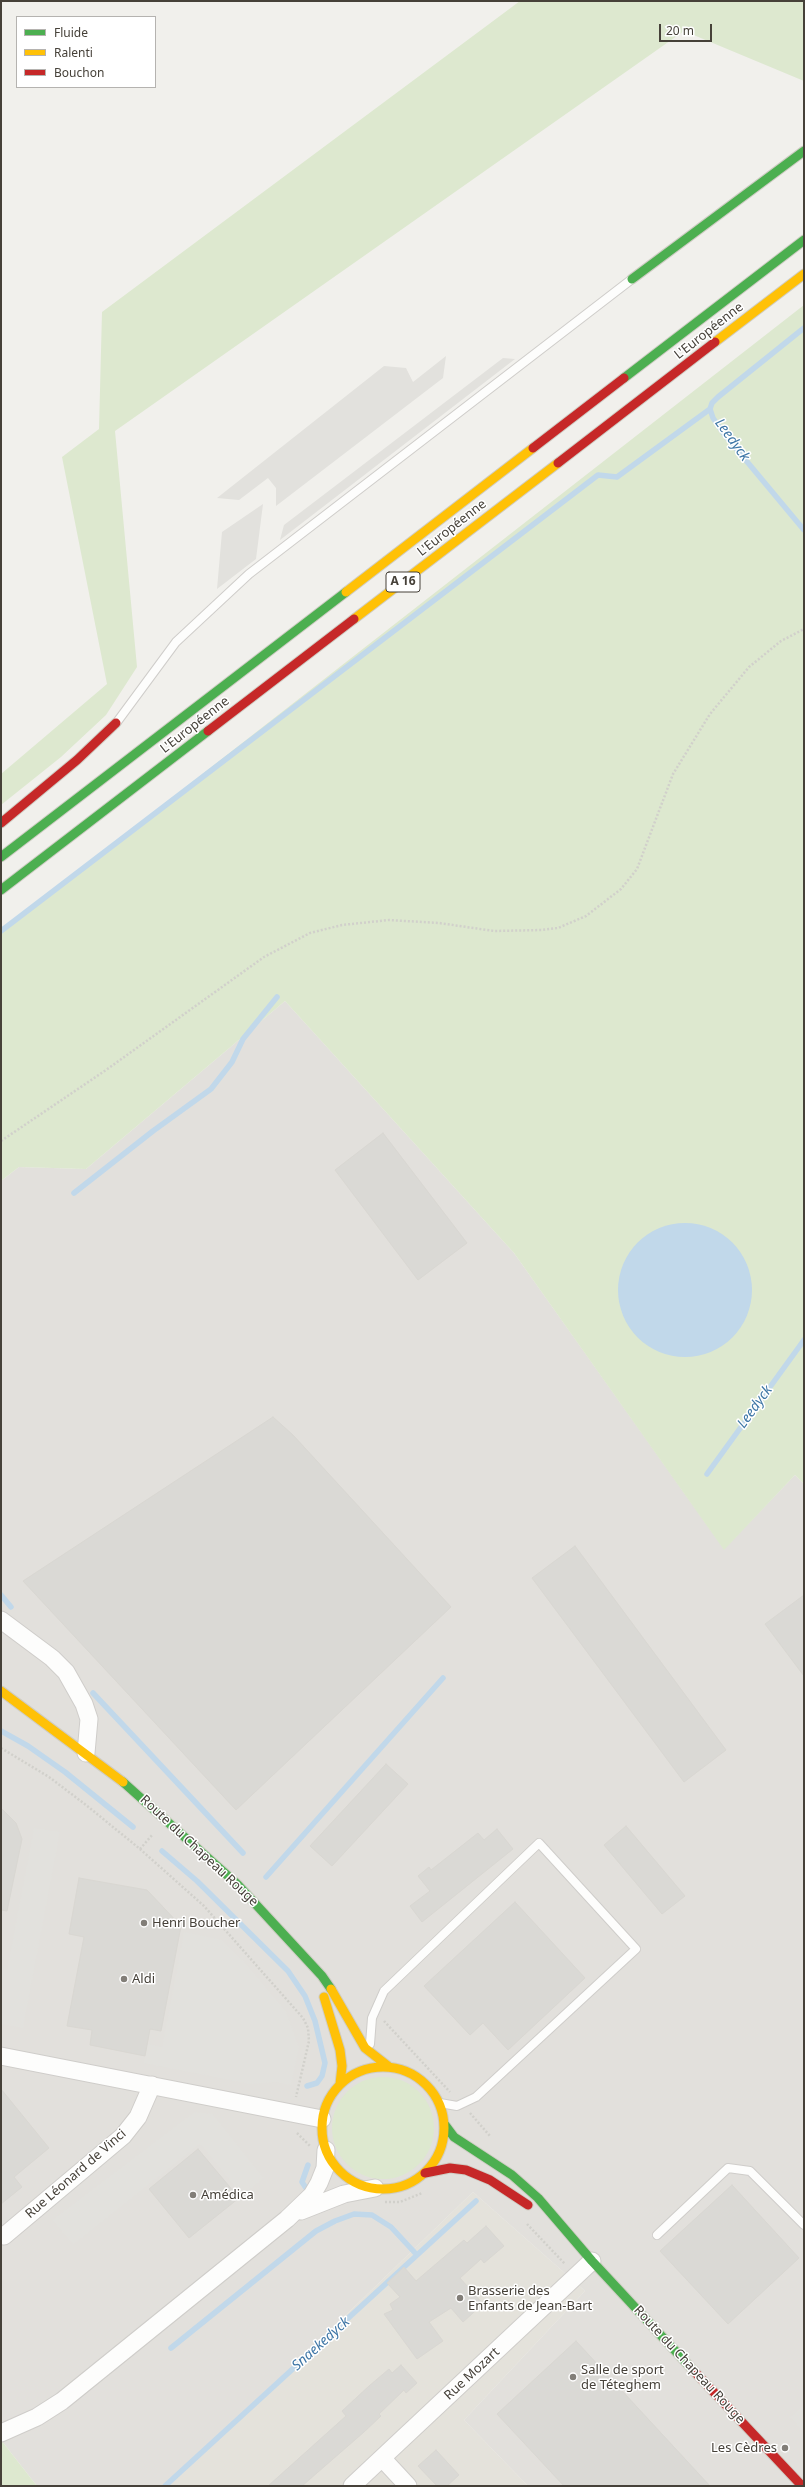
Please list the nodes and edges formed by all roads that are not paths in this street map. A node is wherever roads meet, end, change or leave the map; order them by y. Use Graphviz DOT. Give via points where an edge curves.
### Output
graph roads {
  1 [pos="804,151"];
  2 [pos="804,240"];
  3 [pos="804,274"];
  4 [pos="632,279"];
  5 [pos="116,723"];
  6 [pos="1,823"];
  7 [pos="1,857"];
  8 [pos="1,890"];
  9 [pos="1,1620"];
  10 [pos="1,1691"];
  11 [pos="86,1753"];
  12 [pos="304,1956"];
  13 [pos="370,2053"];
  14 [pos="1,2056"];
  15 [pos="388,2066"];
  16 [pos="340,2084"];
  17 [pos="152,2085"];
  18 [pos="440,2104"];
  19 [pos="322,2119"];
  20 [pos="445,2125"];
  21 [pos="326,2150"];
  22 [pos="425,2173"];
  23 [pos="374,2188"];
  24 [pos="287,2219"];
  25 [pos="804,2225"];
  26 [pos="657,2235"];
  27 [pos="4,2236"];
  28 [pos="592,2262"];
  29 [pos="1,2433"];
  30 [pos="382,2458"];
  31 [pos="352,2486"];
  32 [pos="408,2486"];
  33 [pos="802,2486"];
  1 -- 4 [label="main road"];
  2 -- 7 [label="main road, L'Européenne / A 16"];
  3 -- 8 [label="main road, L'Européenne / A 16"];
  4 -- 5 [label="lane" via="257,567 176,642"];
  5 -- 6 [label="main road" via="77,760"];
  9 -- 11 [label="street" via="52,1658 66,1672 84,1704 89,1719"];
  10 -- 11 [label="main road, Route du Chapeau Rouge"];
  11 -- 12 [label="main road, Route du Chapeau Rouge" via="148,1802 205,1854 237,1884"];
  12 -- 13 [label="main road, Route du Chapeau Rouge" via="333,1991"];
  12 -- 16 [label="main road, Route du Chapeau Rouge" via="332,2018 341,2058"];
  13 -- 15 [label="main road, Route du Chapeau Rouge"];
  13 -- 18 [label="lane" via="372,2018 384,1990 539,1843 636,1949 476,2097 457,2106"];
  14 -- 17 [label="street"];
  15 -- 16 [label="main road" via="360,2071"];
  15 -- 18 [label="main road" via="404,2070 419,2078 431,2089"];
  16 -- 19 [label="main road" via="329,2100"];
  17 -- 19 [label="street"];
  17 -- 27 [label="street, Rue Léonard de Vinci" via="138,2117 122,2136"];
  18 -- 20 [label="main road"];
  19 -- 21 [label="main road" via="322,2135"];
  20 -- 22 [label="main road" via="439,2153"];
  20 -- 28 [label="main road, Route du Chapeau Rouge" via="454,2137 502,2168 531,2192"];
  21 -- 23 [label="main road" via="331,2161 345,2176 359,2184"];
  21 -- 24 [label="street" via="325,2168 319,2183 312,2195"];
  22 -- 23 [label="main road" via="400,2187"];
  22 -- 28 [label="main road, Route du Chapeau Rouge" via="454,2168 490,2180 542,2215"];
  23 -- 24 [label="street" via="333,2198"];
  24 -- 29 [label="street" via="62,2400 34,2419"];
  25 -- 26 [label="lane" via="750,2171 728,2168"];
  28 -- 30 [label="street, Rue Mozart"];
  28 -- 33 [label="main road, Route du Chapeau Rouge"];
  30 -- 31 [label="street, Rue Mozart"];
  30 -- 32 [label="street"];
}
